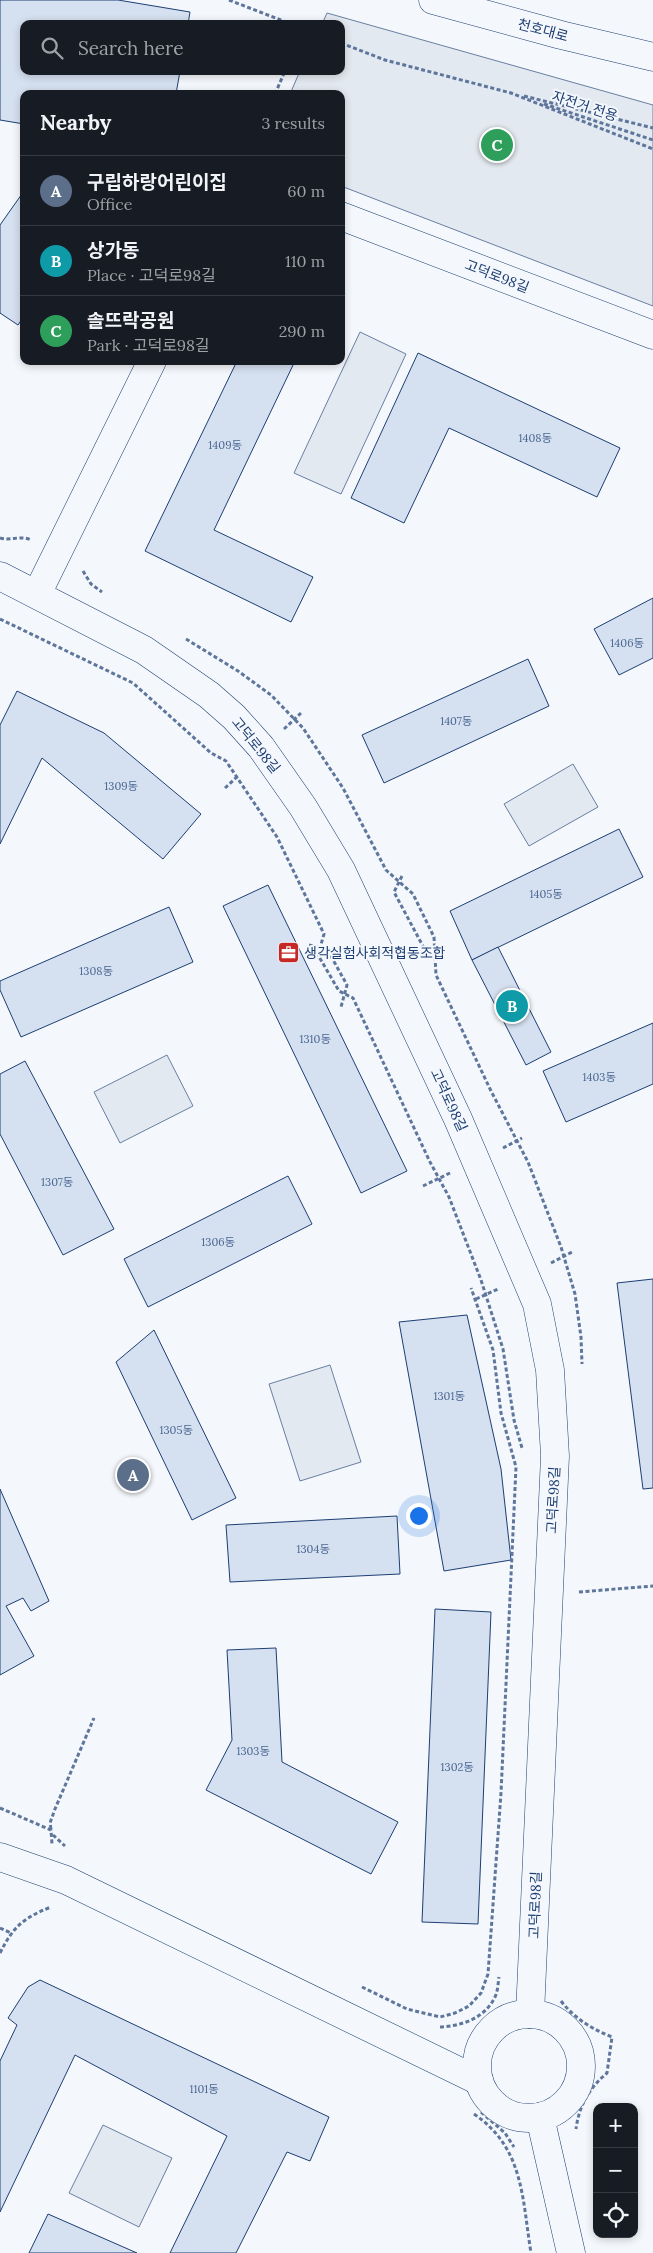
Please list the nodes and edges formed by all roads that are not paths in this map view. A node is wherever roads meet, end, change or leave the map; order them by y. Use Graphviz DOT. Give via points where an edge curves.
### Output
graph roads {
  1 [pos="433,0"];
  2 [pos="653,57"];
  3 [pos="345,218"];
  4 [pos="653,335"];
  5 [pos="150,365"];
  6 [pos="0,576"];
  7 [pos="37,594"];
  8 [pos="0,1858"];
  9 [pos="530,2014"];
  10 [pos="477,2094"];
  11 [pos="540,2117"];
  12 [pos="571,2253"];
  1 -- 2 [label="street, 천호대로" via="561,36"];
  3 -- 4 [label="street, 고덕로98길"];
  5 -- 7 [label="street"];
  6 -- 7 [label="street, 고덕로98길"];
  7 -- 9 [label="street, 고덕로98길" via="144,650 182,675 234,717 273,764 341,870 458,1119 537,1304 550,1370 555,1456"];
  8 -- 10 [label="street" via="66,1880"];
  9 -- 10 [label="street" via="514,2016 488,2034 478,2056"];
  9 -- 11 [label="street" via="546,2017 571,2036 579,2051 581,2066 572,2097 560,2109"];
  10 -- 11 [label="street" via="486,2096 497,2108 512,2116"];
  11 -- 12 [label="street"];
}
